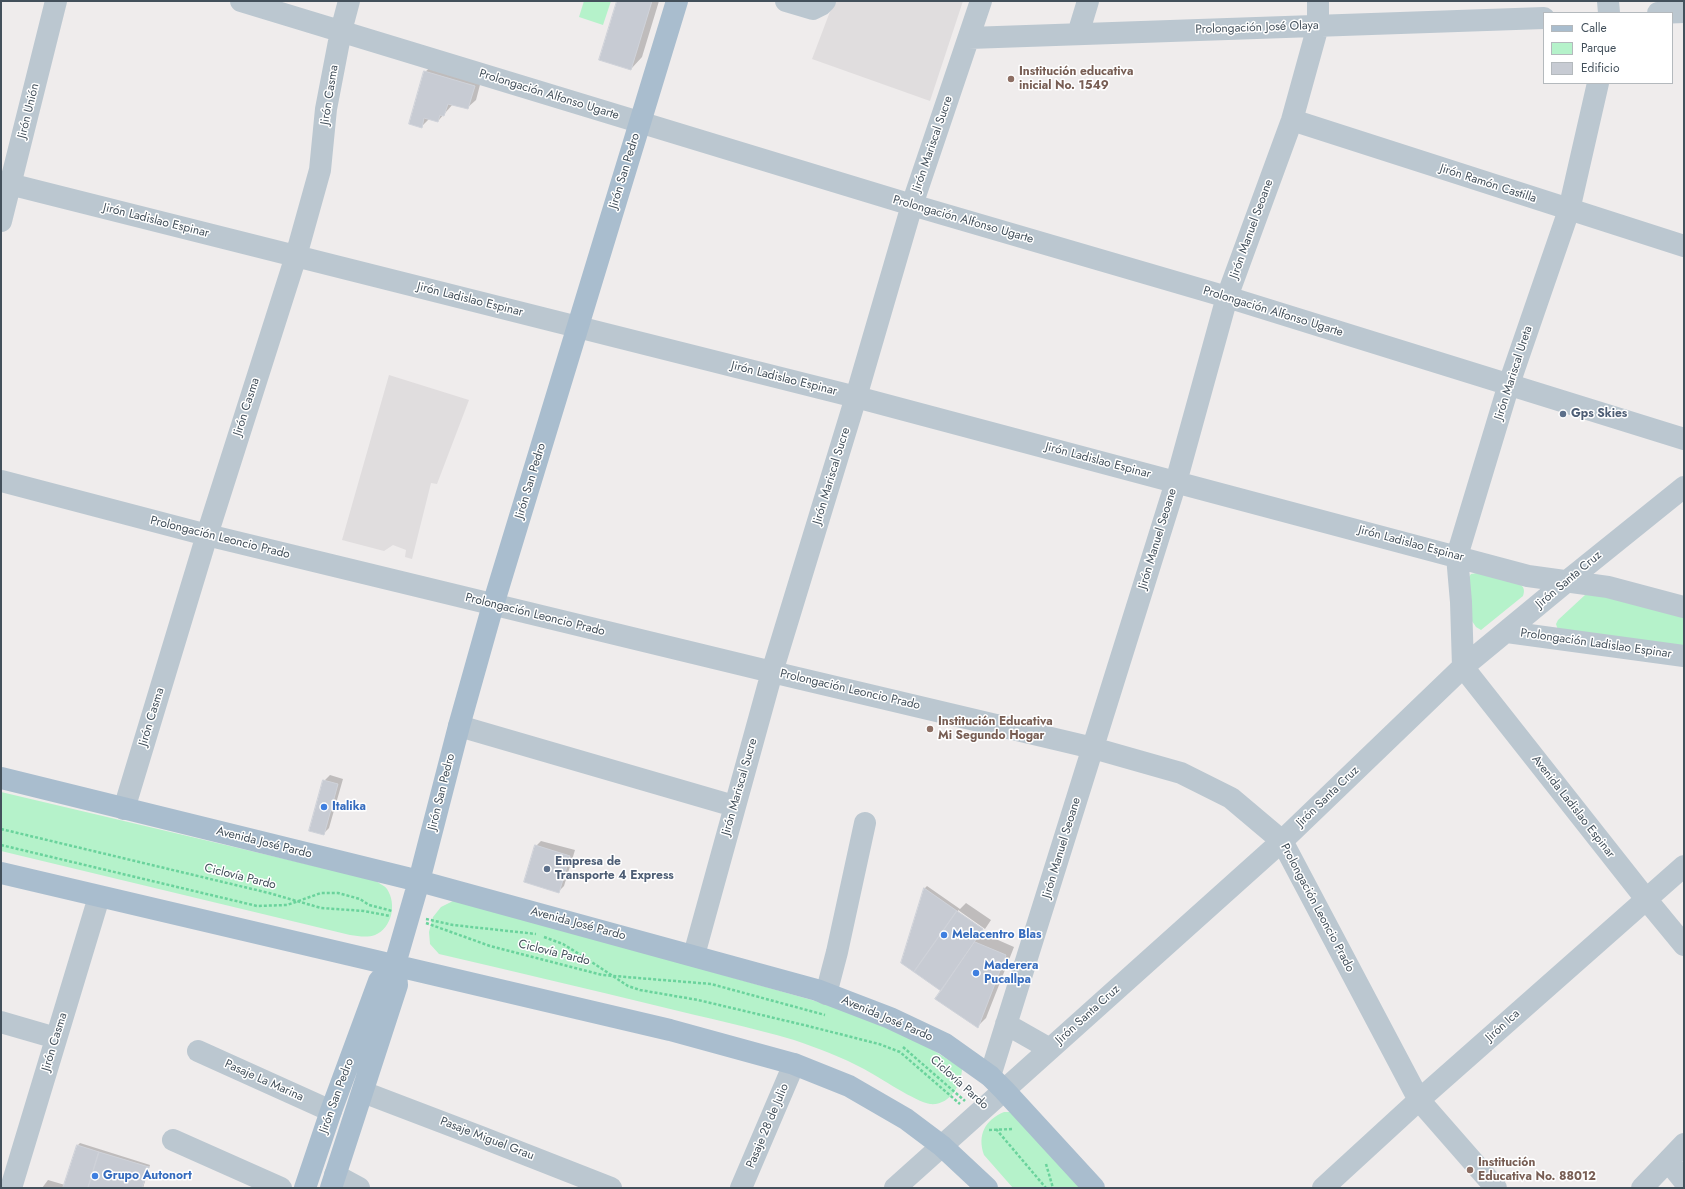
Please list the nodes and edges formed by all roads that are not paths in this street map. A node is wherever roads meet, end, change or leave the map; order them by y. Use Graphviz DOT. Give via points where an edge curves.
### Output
graph roads {
  1 [pos="56,1"];
  2 [pos="241,1"];
  3 [pos="349,1"];
  4 [pos="677,1"];
  5 [pos="786,1"];
  6 [pos="825,1"];
  7 [pos="981,1"];
  8 [pos="1088,1"];
  9 [pos="1318,1"];
  10 [pos="1608,1"];
  11 [pos="1609,12"];
  12 [pos="1673,12"];
  13 [pos="1684,12"];
  14 [pos="1543,18"];
  15 [pos="1318,26"];
  16 [pos="341,31"];
  17 [pos="1078,34"];
  18 [pos="969,38"];
  19 [pos="1598,84"];
  20 [pos="1292,120"];
  21 [pos="640,122"];
  22 [pos="6,183"];
  23 [pos="912,205"];
  24 [pos="1569,210"];
  25 [pos="1,221"];
  26 [pos="1684,246"];
  27 [pos="296,256"];
  28 [pos="1227,297"];
  29 [pos="578,327"];
  30 [pos="1509,384"];
  31 [pos="856,398"];
  32 [pos="1684,439"];
  33 [pos="1,481"];
  34 [pos="1176,482"];
  35 [pos="1684,487"];
  36 [pos="207,535"];
  37 [pos="1457,556"];
  38 [pos="1566,582"];
  39 [pos="493,605"];
  40 [pos="1684,607"];
  41 [pos="1507,632"];
  42 [pos="1684,656"];
  43 [pos="1463,667"];
  44 [pos="772,672"];
  45 [pos="459,726"];
  46 [pos="1093,748"];
  47 [pos="1,778"];
  48 [pos="734,806"];
  49 [pos="124,808"];
  50 [pos="865,824"];
  51 [pos="1282,841"];
  52 [pos="1684,866"];
  53 [pos="1,873"];
  54 [pos="419,881"];
  55 [pos="99,897"];
  56 [pos="1646,899"];
  57 [pos="1684,945"];
  58 [pos="694,955"];
  59 [pos="395,964"];
  60 [pos="826,994"];
  61 [pos="1,1022"];
  62 [pos="1006,1024"];
  63 [pos="56,1038"];
  64 [pos="1050,1049"];
  65 [pos="198,1051"];
  66 [pos="794,1064"];
  67 [pos="997,1083"];
  68 [pos="363,1092"];
  69 [pos="1419,1100"];
  70 [pos="331,1111"];
  71 [pos="173,1140"];
  72 [pos="1684,1144"];
  73 [pos="942,1146"];
  74 [pos="1668,1161"];
  75 [pos="1684,1181"];
  76 [pos="333,1182"];
  77 [pos="11,1188"];
  78 [pos="281,1188"];
  79 [pos="306,1188"];
  80 [pos="359,1188"];
  81 [pos="611,1188"];
  82 [pos="741,1188"];
  83 [pos="895,1188"];
  84 [pos="987,1188"];
  85 [pos="1094,1188"];
  86 [pos="1323,1188"];
  87 [pos="1496,1188"];
  88 [pos="1642,1188"];
  1 -- 22 [label="street, Jirón Unión"];
  2 -- 16 [label="street, Prolongación Alfonso Ugarte"];
  3 -- 16 [label="street, Jirón Casma"];
  4 -- 21 [label="main road, Jirón San Pedro"];
  5 -- 6 [label="street" via="813,9"];
  7 -- 18 [label="street, Jirón Mariscal Sucre"];
  8 -- 17 [label="street"];
  9 -- 15 [label="street, Jirón Manuel Seoane"];
  10 -- 11 [label="street"];
  12 -- 13 [label="street"];
  14 -- 15 [label="street, Prolongación José Olaya"];
  15 -- 17 [label="street, Prolongación José Olaya"];
  15 -- 20 [label="street, Jirón Manuel Seoane"];
  16 -- 21 [label="street, Prolongación Alfonso Ugarte"];
  16 -- 27 [label="street, Jirón Casma" via="326,109 320,170"];
  17 -- 18 [label="street, Prolongación José Olaya"];
  18 -- 23 [label="street, Jirón Mariscal Sucre"];
  19 -- 24 [label="street, Jirón Mariscal Ureta"];
  20 -- 24 [label="street, Jirón Ramón Castilla"];
  20 -- 28 [label="street, Jirón Manuel Seoane"];
  21 -- 23 [label="street, Prolongación Alfonso Ugarte"];
  21 -- 29 [label="main road, Jirón San Pedro"];
  22 -- 25 [label="street, Jirón Unión"];
  22 -- 27 [label="street, Jirón Ladislao Espinar"];
  23 -- 28 [label="street, Prolongación Alfonso Ugarte"];
  23 -- 31 [label="street, Jirón Mariscal Sucre"];
  24 -- 26 [label="street, Jirón Ramón Castilla"];
  24 -- 30 [label="street, Jirón Mariscal Ureta"];
  27 -- 29 [label="street, Jirón Ladislao Espinar"];
  27 -- 36 [label="street, Jirón Casma"];
  28 -- 30 [label="street, Prolongación Alfonso Ugarte"];
  28 -- 34 [label="street, Jirón Manuel Seoane"];
  29 -- 31 [label="street, Jirón Ladislao Espinar"];
  29 -- 39 [label="main road, Jirón San Pedro"];
  30 -- 32 [label="street, Prolongación Alfonso Ugarte"];
  30 -- 37 [label="street, Jirón Mariscal Ureta"];
  31 -- 34 [label="street, Jirón Ladislao Espinar"];
  31 -- 44 [label="street, Jirón Mariscal Sucre"];
  33 -- 36 [label="street, Prolongación Leoncio Prado"];
  34 -- 37 [label="street, Jirón Ladislao Espinar"];
  34 -- 46 [label="street, Jirón Manuel Seoane"];
  35 -- 38 [label="street, Jirón Santa Cruz"];
  36 -- 39 [label="street, Prolongación Leoncio Prado"];
  36 -- 49 [label="street, Jirón Casma"];
  37 -- 38 [label="street, Jirón Ladislao Espinar" via="1528,576"];
  37 -- 43 [label="street, Jirón Mariscal Ureta"];
  38 -- 40 [label="street" via="1608,588"];
  38 -- 41 [label="street, Jirón Santa Cruz"];
  39 -- 44 [label="street, Prolongación Leoncio Prado"];
  39 -- 45 [label="main road, Jirón San Pedro"];
  41 -- 42 [label="street, Prolongación Ladislao Espinar"];
  41 -- 43 [label="street, Jirón Santa Cruz"];
  43 -- 51 [label="street, Jirón Santa Cruz"];
  43 -- 56 [label="street, Avenida Ladislao Espinar"];
  44 -- 46 [label="street, Prolongación Leoncio Prado"];
  44 -- 48 [label="street, Jirón Mariscal Sucre"];
  45 -- 48 [label="street"];
  45 -- 54 [label="main road, Jirón San Pedro"];
  46 -- 51 [label="street, Prolongación Leoncio Prado" via="1181,773 1231,798"];
  46 -- 62 [label="street, Jirón Manuel Seoane"];
  47 -- 49 [label="main road, Avenida José Pardo"];
  48 -- 58 [label="street, Jirón Mariscal Sucre"];
  49 -- 54 [label="main road, Avenida José Pardo"];
  50 -- 60 [label="street"];
  51 -- 64 [label="street, Jirón Santa Cruz"];
  51 -- 69 [label="street, Prolongación Leoncio Prado"];
  52 -- 56 [label="street, Jirón Ica"];
  53 -- 55 [label="main road"];
  54 -- 58 [label="main road, Avenida José Pardo"];
  54 -- 59 [label="main road, Jirón San Pedro"];
  55 -- 59 [label="main road"];
  55 -- 63 [label="street, Jirón Casma"];
  56 -- 57 [label="street, Avenida Ladislao Espinar"];
  56 -- 69 [label="street, Jirón Ica"];
  58 -- 60 [label="main road, Avenida José Pardo"];
  59 -- 66 [label="main road" via="670,1030"];
  59 -- 68 [label="main road, Jirón San Pedro" via="397,986"];
  59 -- 70 [label="main road, Jirón San Pedro" via="378,981"];
  60 -- 67 [label="main road, Avenida José Pardo" via="890,1018 946,1044"];
  61 -- 63 [label="street"];
  62 -- 64 [label="street"];
  62 -- 67 [label="street, Jirón Manuel Seoane"];
  63 -- 77 [label="street, Jirón Casma"];
  64 -- 67 [label="street, Jirón Santa Cruz"];
  65 -- 70 [label="street, Pasaje La Marina"];
  66 -- 73 [label="main road" via="849,1086 906,1119"];
  66 -- 82 [label="street, Pasaje 28 de Julio"];
  67 -- 73 [label="street, Jirón Santa Cruz" via="976,1115"];
  67 -- 85 [label="main road, Avenida José Pardo"];
  68 -- 76 [label="main road, Jirón San Pedro"];
  68 -- 81 [label="street, Pasaje Miguel Grau"];
  69 -- 86 [label="street, Jirón Ica"];
  69 -- 87 [label="street, Prolongación Leoncio Prado"];
  70 -- 79 [label="main road, Jirón San Pedro"];
  71 -- 78 [label="street"];
  72 -- 74 [label="street"];
  73 -- 83 [label="street, Jirón Santa Cruz"];
  73 -- 84 [label="main road"];
  74 -- 75 [label="street"];
  74 -- 88 [label="street"];
  76 -- 80 [label="street"];
}
